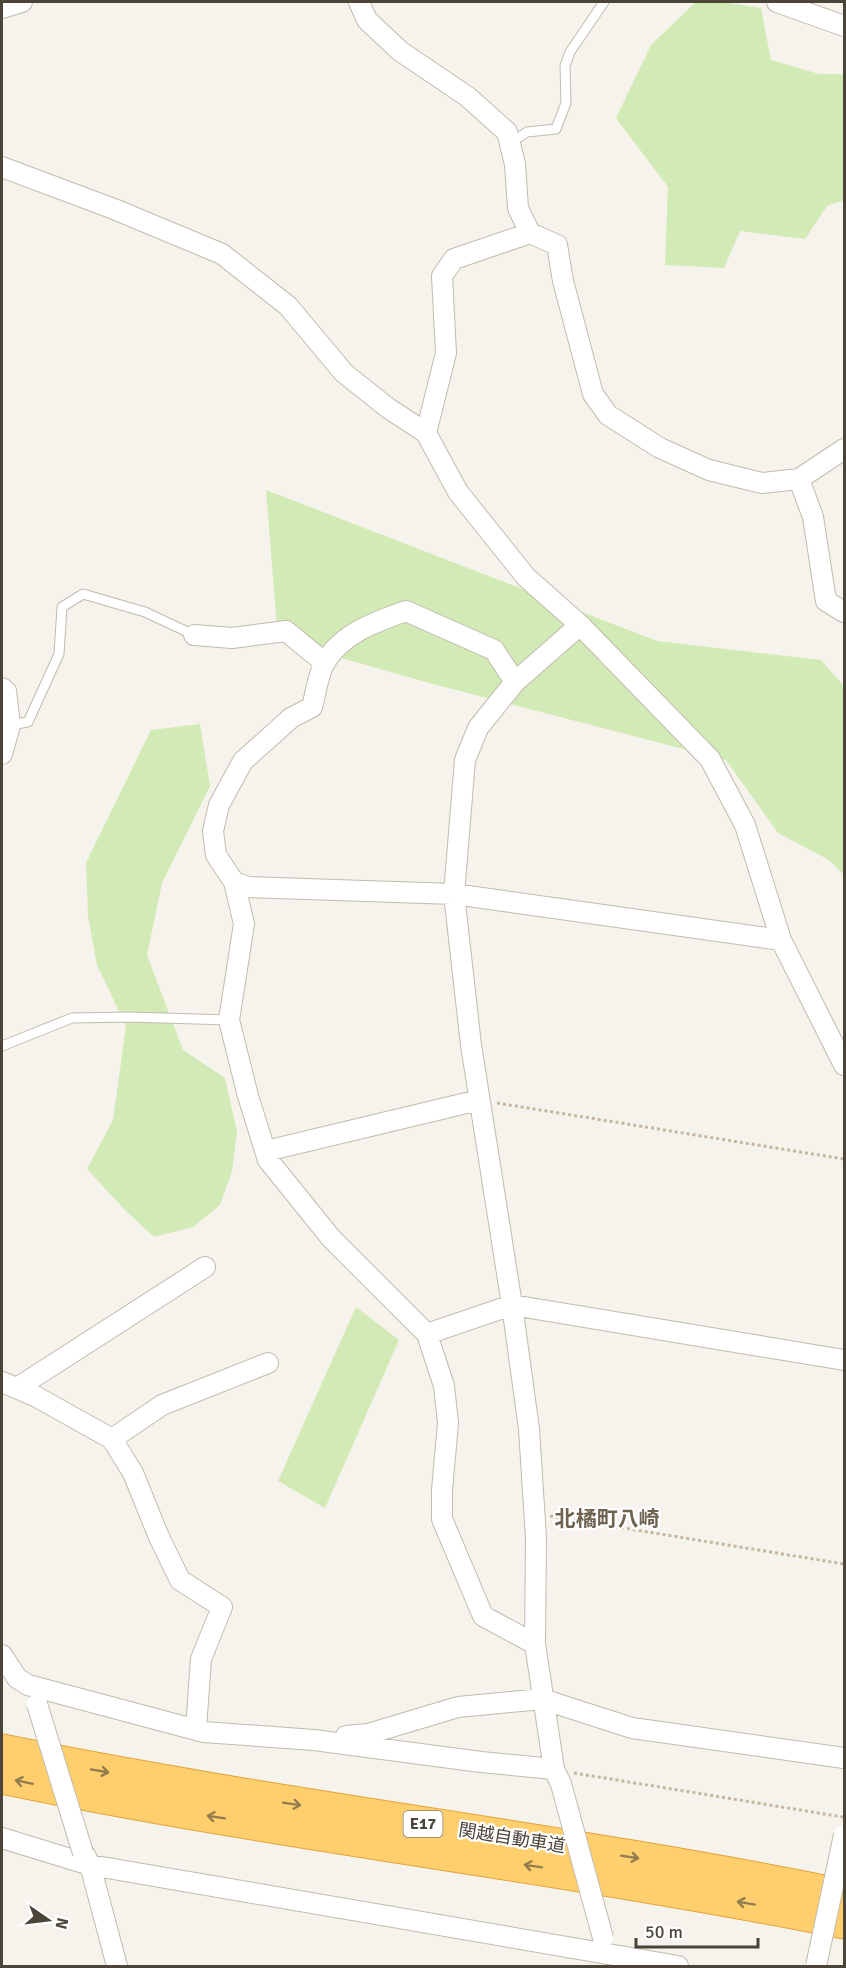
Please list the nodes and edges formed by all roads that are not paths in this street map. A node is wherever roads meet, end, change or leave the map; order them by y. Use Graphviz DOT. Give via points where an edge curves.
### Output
graph roads {
  1 [pos="22,2"];
  2 [pos="359,2"];
  3 [pos="604,2"];
  4 [pos="777,2"];
  5 [pos="2,8"];
  6 [pos="844,26"];
  7 [pos="510,143"];
  8 [pos="2,167"];
  9 [pos="530,233"];
  10 [pos="426,433"];
  11 [pos="844,448"];
  12 [pos="800,479"];
  13 [pos="844,612"];
  14 [pos="580,625"];
  15 [pos="194,635"];
  16 [pos="325,663"];
  17 [pos="515,682"];
  18 [pos="2,688"];
  19 [pos="10,725"];
  20 [pos="2,754"];
  21 [pos="234,882"];
  22 [pos="453,894"];
  23 [pos="781,939"];
  24 [pos="229,1020"];
  25 [pos="2,1046"];
  26 [pos="844,1065"];
  27 [pos="479,1100"];
  28 [pos="266,1151"];
  29 [pos="206,1267"];
  30 [pos="512,1305"];
  31 [pos="427,1334"];
  32 [pos="844,1360"];
  33 [pos="268,1363"];
  34 [pos="9,1385"];
  35 [pos="112,1438"];
  36 [pos="535,1644"];
  37 [pos="2,1655"];
  38 [pos="16,1679"];
  39 [pos="542,1699"];
  40 [pos="196,1730"];
  41 [pos="314,1740"];
  42 [pos="2,1751"];
  43 [pos="844,1758"];
  44 [pos="2,1777"];
  45 [pos="557,1777"];
  46 [pos="844,1829"];
  47 [pos="844,1835"];
  48 [pos="2,1838"];
  49 [pos="87,1859"];
  50 [pos="844,1896"];
  51 [pos="844,1922"];
  52 [pos="606,1953"];
  53 [pos="117,1966"];
  54 [pos="678,1966"];
  55 [pos="816,1966"];
  1 -- 5 [label="street"];
  2 -- 7 [label="street" via="367,20 392,44 468,97 507,132"];
  3 -- 7 [label="lane" via="570,52 565,66 566,103 556,129 527,132"];
  4 -- 6 [label="street"];
  7 -- 9 [label="street" via="518,208"];
  8 -- 10 [label="street" via="222,254 288,306 344,373"];
  9 -- 10 [label="street" via="454,259 442,276 446,353"];
  9 -- 12 [label="street" via="556,245 593,394 608,415 660,448 709,470 762,483"];
  10 -- 14 [label="street" via="458,492 484,526 526,577"];
  11 -- 12 [label="street"];
  12 -- 13 [label="street" via="813,517 826,602"];
  14 -- 17 [label="street"];
  14 -- 23 [label="street" via="710,759 745,825"];
  15 -- 16 [label="street" via="232,638 286,631"];
  15 -- 19 [label="lane" via="145,612 83,594 62,607 59,654 28,722"];
  16 -- 17 [label="street" via="346,638 406,611 494,650"];
  16 -- 21 [label="street" via="312,707 291,718 243,761 219,805 213,831 216,855"];
  17 -- 22 [label="street" via="478,728 465,760"];
  18 -- 19 [label="street" via="6,691"];
  19 -- 20 [label="street"];
  21 -- 22 [label="street" via="248,887"];
  21 -- 24 [label="street" via="244,924"];
  22 -- 23 [label="street"];
  22 -- 27 [label="street"];
  23 -- 26 [label="street"];
  24 -- 25 [label="lane" via="72,1018"];
  24 -- 28 [label="street"];
  27 -- 28 [label="street"];
  27 -- 30 [label="street"];
  28 -- 31 [label="street" via="268,1160 331,1238"];
  29 -- 34 [label="street"];
  30 -- 31 [label="street"];
  30 -- 32 [label="street"];
  30 -- 36 [label="street" via="529,1429"];
  31 -- 36 [label="street" via="444,1386 448,1423 442,1519 483,1616"];
  33 -- 35 [label="street" via="162,1405"];
  34 -- 35 [label="street"];
  35 -- 40 [label="street" via="133,1473 180,1580 222,1607 201,1659"];
  36 -- 39 [label="street"];
  37 -- 38 [label="street"];
  38 -- 40 [label="street"];
  38 -- 49 [label="street, bridge" via="37,1704"];
  39 -- 41 [label="street" via="458,1707 368,1734"];
  39 -- 43 [label="street" via="632,1728"];
  39 -- 45 [label="street"];
  40 -- 41 [label="street"];
  41 -- 45 [label="street" via="482,1762"];
  42 -- 50 [label="highway, 関越自動車道 / E17, one-way" via="81,1768 657,1861"];
  51 -- 44 [label="highway, 関越自動車道 / E17, one-way" via="637,1883 163,1808"];
  45 -- 52 [label="street, bridge"];
  46 -- 47 [label="street"];
  47 -- 55 [label="street, bridge"];
  48 -- 49 [label="street"];
  49 -- 52 [label="street"];
  49 -- 53 [label="street"];
  52 -- 54 [label="street"];
}
